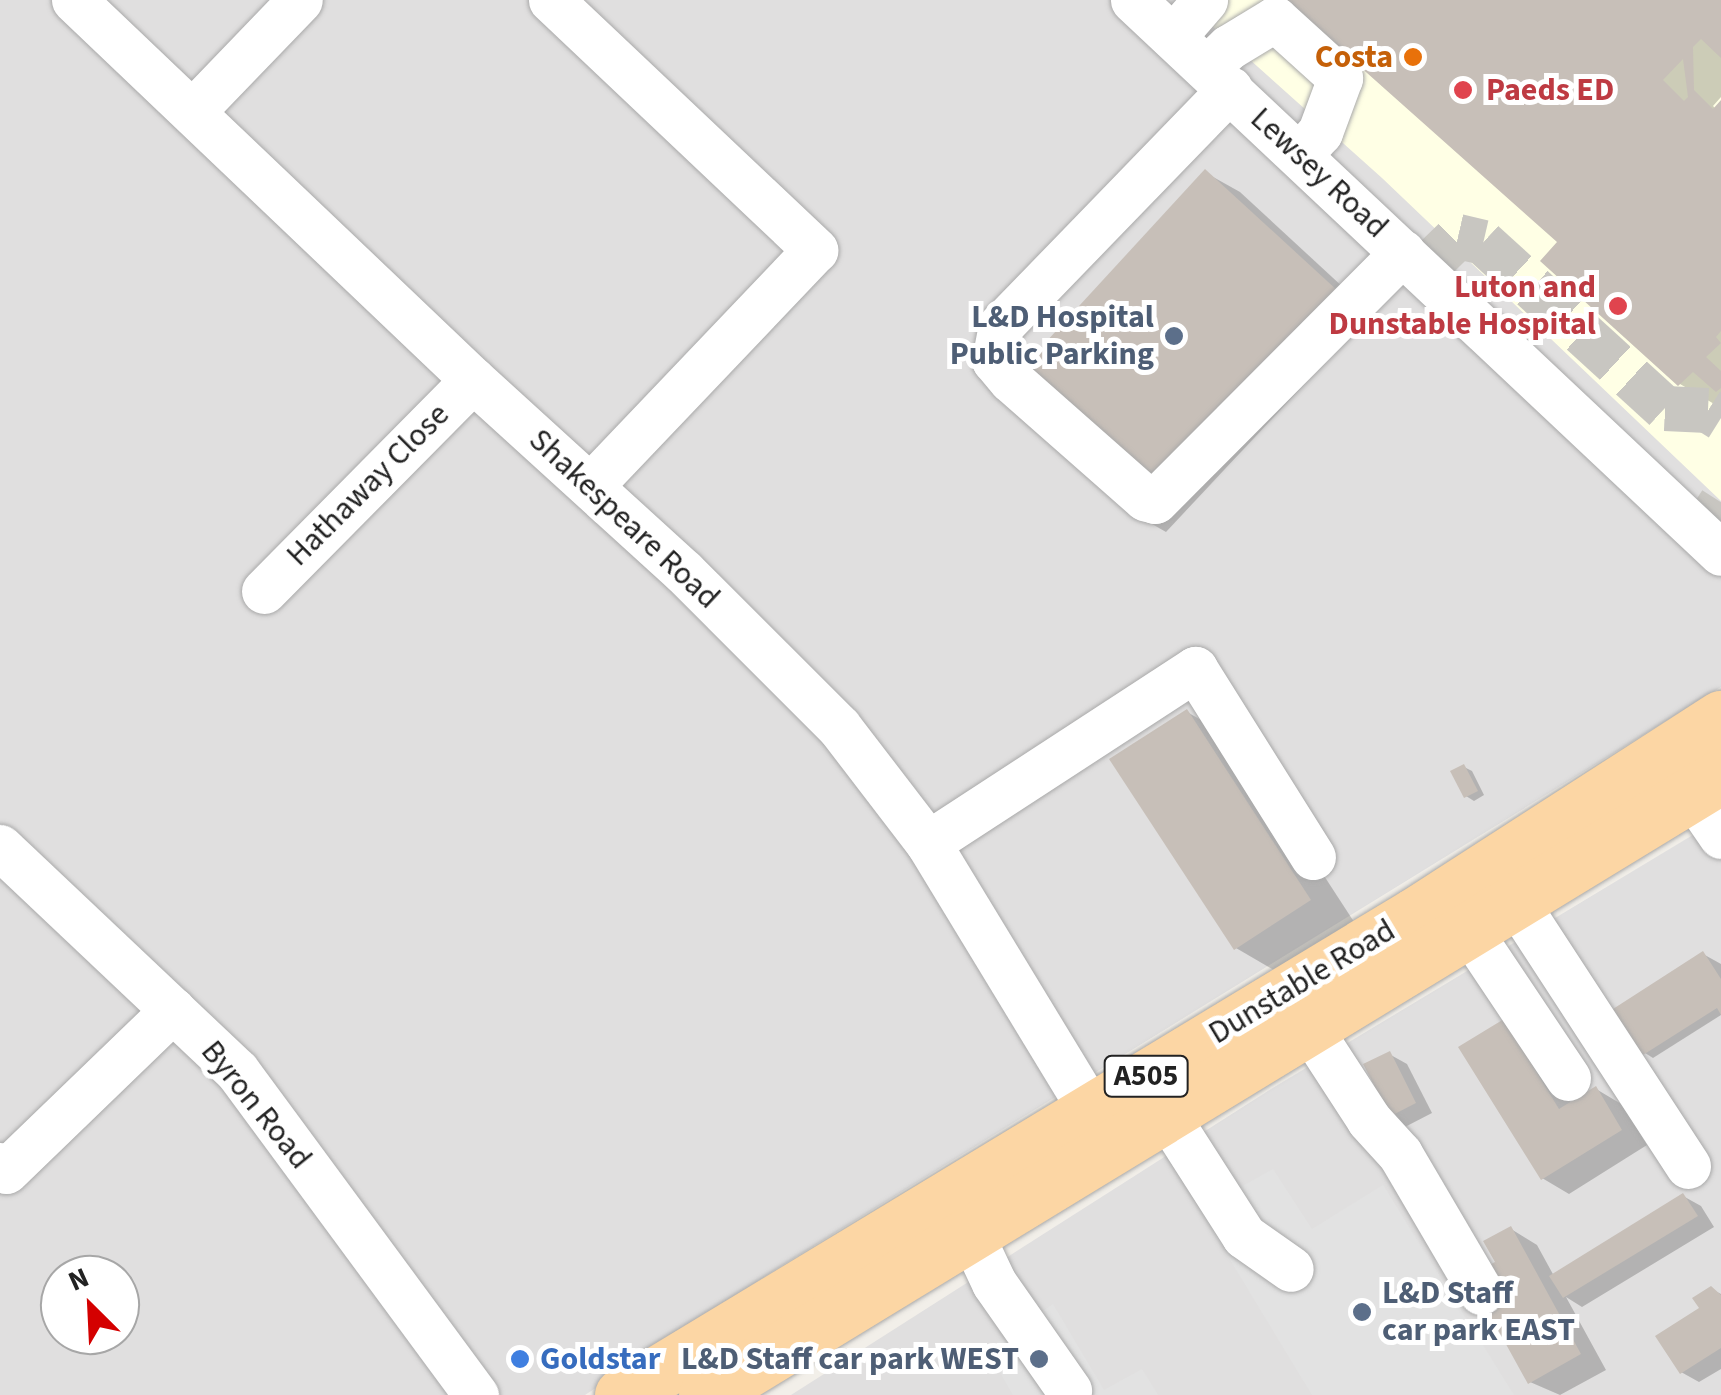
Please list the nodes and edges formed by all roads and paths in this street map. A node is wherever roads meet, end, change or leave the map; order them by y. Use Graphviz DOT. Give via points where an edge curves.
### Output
graph roads {
  1 [pos="74,0"];
  2 [pos="300,0"];
  3 [pos="550,0"];
  4 [pos="1133,0"];
  5 [pos="1205,0"];
  6 [pos="1173,37"];
  7 [pos="1218,79"];
  8 [pos="193,111"];
  9 [pos="1300,154"];
  10 [pos="1403,252"];
  11 [pos="473,380"];
  12 [pos="590,486"];
  13 [pos="1721,553"];
  14 [pos="264,590"];
  15 [pos="1721,718"];
  16 [pos="1711,802"];
  17 [pos="928,843"];
  18 [pos="0,847"];
  19 [pos="1313,857"];
  20 [pos="1516,902"];
  21 [pos="1469,930"];
  22 [pos="173,1010"];
  23 [pos="1310,1028"];
  24 [pos="1568,1078"];
  25 [pos="1090,1109"];
  26 [pos="0,1165"];
  27 [pos="1688,1166"];
  28 [pos="958,1240"];
  29 [pos="1481,1292"];
  30 [pos="1052,1392"];
  31 [pos="476,1395"];
  32 [pos="622,1395"];
  33 [pos="706,1395"];
  1 -- 8 [label="street, Shakespeare Road"];
  2 -- 8 [label="street"];
  3 -- 12 [label="street" via="815,250"];
  4 -- 6 [label="street, Lewsey Road"];
  5 -- 6 [label="street"];
  6 -- 7 [label="street, Lewsey Road"];
  7 -- 9 [label="street, Lewsey Road"];
  7 -- 9 [label="street" via="1229,48 1276,19 1340,78 1320,132"];
  7 -- 10 [label="street" via="1001,325 994,360 1011,380 1154,502"];
  8 -- 11 [label="street, Shakespeare Road"];
  9 -- 10 [label="street, Lewsey Road"];
  10 -- 13 [label="street, Lewsey Road"];
  11 -- 12 [label="street, Shakespeare Road"];
  11 -- 14 [label="street, Hathaway Close"];
  12 -- 17 [label="street, Shakespeare Road" via="839,727"];
  15 -- 25 [label="main road, Dunstable Road / A505" via="1432,904"];
  16 -- 20 [label="main road, Dunstable Road / A505"];
  17 -- 19 [label="street" via="1195,669"];
  17 -- 25 [label="street, Shakespeare Road"];
  18 -- 22 [label="street, Byron Road"];
  20 -- 21 [label="main road, Dunstable Road / A505"];
  20 -- 27 [label="street"];
  21 -- 23 [label="main road, Dunstable Road / A505"];
  21 -- 24 [label="street"];
  22 -- 26 [label="street" via="6,1171"];
  22 -- 31 [label="street, Byron Road" via="238,1071"];
  23 -- 28 [label="main road, Dunstable Road / A505"];
  23 -- 29 [label="street" via="1369,1120 1400,1154"];
  25 -- 32 [label="main road, Dunstable Road / A505"];
  28 -- 30 [label="street" via="994,1283"];
  28 -- 33 [label="main road, Dunstable Road / A505"];
}
